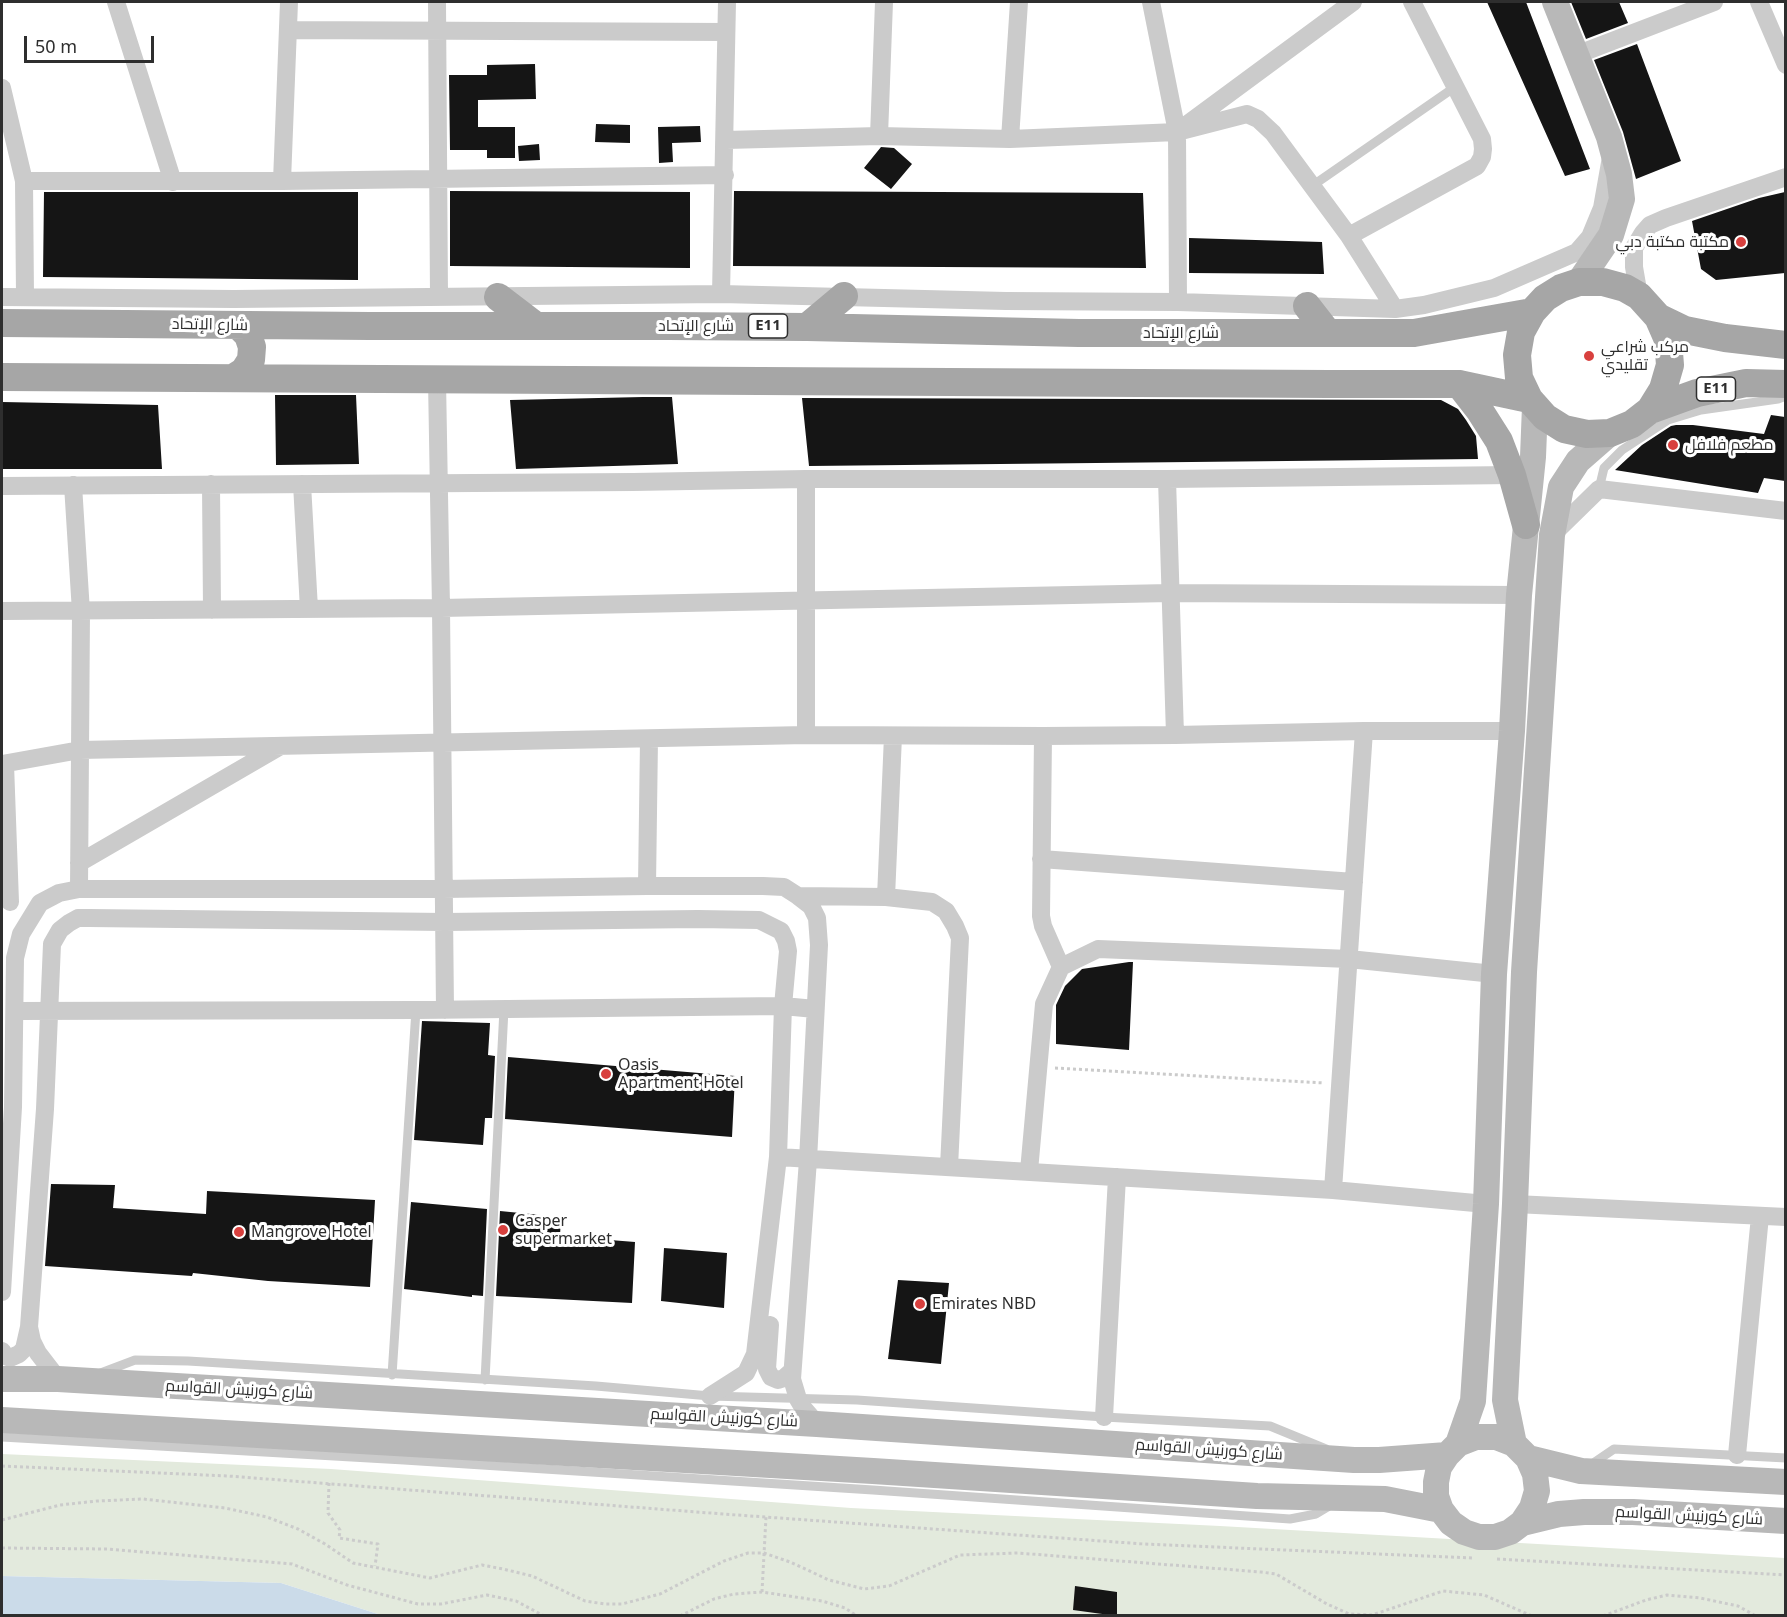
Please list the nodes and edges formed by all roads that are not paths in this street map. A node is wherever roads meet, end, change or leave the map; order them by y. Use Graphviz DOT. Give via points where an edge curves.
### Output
graph roads {
  1 [pos="116,2"];
  2 [pos="289,2"];
  3 [pos="437,2"];
  4 [pos="728,2"];
  5 [pos="884,2"];
  6 [pos="1019,2"];
  7 [pos="1152,2"];
  8 [pos="1353,2"];
  9 [pos="1412,2"];
  10 [pos="1555,2"];
  11 [pos="1714,2"];
  12 [pos="1759,2"];
  13 [pos="288,30"];
  14 [pos="437,31"];
  15 [pos="726,32"];
  16 [pos="1576,55"];
  17 [pos="1785,64"];
  18 [pos="1455,87"];
  19 [pos="2,88"];
  20 [pos="1177,132"];
  21 [pos="879,136"];
  22 [pos="1010,139"];
  23 [pos="726,140"];
  24 [pos="1612,149"];
  25 [pos="725,175"];
  26 [pos="1785,177"];
  27 [pos="439,179"];
  28 [pos="24,181"];
  29 [pos="282,181"];
  30 [pos="172,182"];
  31 [pos="1312,186"];
  32 [pos="1349,236"];
  33 [pos="1579,282"];
  34 [pos="721,294"];
  35 [pos="26,296"];
  36 [pos="844,296"];
  37 [pos="1639,296"];
  38 [pos="2,297"];
  39 [pos="439,297"];
  40 [pos="498,297"];
  41 [pos="1178,302"];
  42 [pos="1307,306"];
  43 [pos="1395,309"];
  44 [pos="1532,312"];
  45 [pos="1658,317"];
  46 [pos="2,324"];
  47 [pos="239,326"];
  48 [pos="536,326"];
  49 [pos="807,327"];
  50 [pos="1328,333"];
  51 [pos="1785,345"];
  52 [pos="2,377"];
  53 [pos="233,378"];
  54 [pos="436,380"];
  55 [pos="1459,384"];
  56 [pos="1785,384"];
  57 [pos="1785,396"];
  58 [pos="1532,403"];
  59 [pos="1650,410"];
  60 [pos="1610,433"];
  61 [pos="1512,475"];
  62 [pos="806,479"];
  63 [pos="1167,479"];
  64 [pos="439,483"];
  65 [pos="211,484"];
  66 [pos="302,484"];
  67 [pos="73,485"];
  68 [pos="2,486"];
  69 [pos="1599,489"];
  70 [pos="1785,511"];
  71 [pos="1539,530"];
  72 [pos="1170,593"];
  73 [pos="1519,596"];
  74 [pos="807,600"];
  75 [pos="441,608"];
  76 [pos="309,609"];
  77 [pos="212,610"];
  78 [pos="2,612"];
  79 [pos="81,612"];
  80 [pos="1364,731"];
  81 [pos="1512,731"];
  82 [pos="806,735"];
  83 [pos="1175,735"];
  84 [pos="893,736"];
  85 [pos="1043,736"];
  86 [pos="649,739"];
  87 [pos="442,743"];
  88 [pos="280,746"];
  89 [pos="80,750"];
  90 [pos="3,764"];
  91 [pos="1041,859"];
  92 [pos="79,862"];
  93 [pos="1354,882"];
  94 [pos="647,886"];
  95 [pos="79,889"];
  96 [pos="443,889"];
  97 [pos="798,896"];
  98 [pos="886,897"];
  99 [pos="6,902"];
  100 [pos="40,903"];
  101 [pos="445,922"];
  102 [pos="1349,959"];
  103 [pos="1061,967"];
  104 [pos="1494,974"];
  105 [pos="10,1000"];
  106 [pos="783,1006"];
  107 [pos="504,1009"];
  108 [pos="815,1009"];
  109 [pos="416,1010"];
  110 [pos="445,1010"];
  111 [pos="50,1011"];
  112 [pos="7,1107"];
  113 [pos="777,1157"];
  114 [pos="808,1160"];
  115 [pos="949,1167"];
  116 [pos="1029,1171"];
  117 [pos="1118,1177"];
  118 [pos="1333,1190"];
  119 [pos="1486,1204"];
  120 [pos="1515,1204"];
  121 [pos="1760,1216"];
  122 [pos="1785,1217"];
  123 [pos="2,1292"];
  124 [pos="762,1298"];
  125 [pos="29,1327"];
  126 [pos="2,1351"];
  127 [pos="792,1371"];
  128 [pos="392,1375"];
  129 [pos="2,1379"];
  130 [pos="68,1380"];
  131 [pos="485,1380"];
  132 [pos="710,1396"];
  133 [pos="798,1399"];
  134 [pos="1104,1418"];
  135 [pos="2,1420"];
  136 [pos="817,1424"];
  137 [pos="2,1437"];
  138 [pos="1453,1450"];
  139 [pos="1521,1451"];
  140 [pos="1737,1455"];
  141 [pos="1785,1458"];
  142 [pos="1354,1460"];
  143 [pos="1581,1471"];
  144 [pos="1785,1482"];
  145 [pos="1343,1498"];
  146 [pos="1441,1510"];
  147 [pos="1785,1521"];
  148 [pos="1522,1523"];
  1 -- 30 [label="street"];
  2 -- 13 [label="street"];
  3 -- 14 [label="street"];
  4 -- 15 [label="street"];
  5 -- 21 [label="street"];
  6 -- 22 [label="street"];
  7 -- 20 [label="street"];
  8 -- 20 [label="street"];
  9 -- 18 [label="street"];
  10 -- 16 [label="main road"];
  11 -- 16 [label="street"];
  12 -- 17 [label="street"];
  13 -- 14 [label="street"];
  13 -- 29 [label="street"];
  14 -- 15 [label="street"];
  14 -- 27 [label="street"];
  15 -- 23 [label="street"];
  16 -- 24 [label="main road"];
  18 -- 31 [label="lane"];
  18 -- 32 [label="street" via="1482,139 1484,149 1477,166"];
  19 -- 28 [label="street"];
  20 -- 22 [label="street"];
  20 -- 31 [label="street" via="1247,114 1273,133"];
  20 -- 41 [label="street"];
  21 -- 22 [label="street"];
  21 -- 23 [label="street"];
  23 -- 25 [label="street"];
  24 -- 33 [label="main road" via="1622,199 1611,235"];
  24 -- 43 [label="street" via="1602,208 1590,237 1577,252 1494,288"];
  25 -- 27 [label="street"];
  25 -- 34 [label="street"];
  26 -- 37 [label="street" via="1650,225 1635,248"];
  27 -- 29 [label="street"];
  27 -- 39 [label="street"];
  28 -- 30 [label="street"];
  28 -- 35 [label="street"];
  29 -- 30 [label="street"];
  31 -- 32 [label="street"];
  32 -- 43 [label="street"];
  33 -- 37 [label="main road" via="1603,282"];
  33 -- 44 [label="main road" via="1545,298"];
  34 -- 36 [label="street"];
  34 -- 40 [label="street"];
  35 -- 38 [label="street"];
  35 -- 39 [label="street"];
  36 -- 41 [label="street"];
  36 -- 49 [label="main road"];
  37 -- 45 [label="main road"];
  39 -- 40 [label="street"];
  40 -- 48 [label="main road"];
  41 -- 42 [label="street"];
  42 -- 43 [label="street"];
  42 -- 50 [label="main road"];
  44 -- 50 [label="main road, شارع الإتحاد / E11" via="1414,333"];
  44 -- 58 [label="main road" via="1521,332 1517,355 1520,378"];
  45 -- 51 [label="main road" via="1685,330"];
  45 -- 59 [label="main road" via="1668,340 1670,365 1663,389"];
  46 -- 47 [label="main road, شارع الإتحاد / E11"];
  47 -- 48 [label="main road, شارع الإتحاد / E11"];
  47 -- 53 [label="main road" via="252,347 244,371"];
  48 -- 49 [label="main road, شارع الإتحاد / E11"];
  49 -- 50 [label="main road, شارع الإتحاد / E11"];
  52 -- 53 [label="main road"];
  53 -- 54 [label="main road"];
  54 -- 55 [label="main road"];
  54 -- 64 [label="street"];
  55 -- 58 [label="main road"];
  55 -- 61 [label="main road" via="1499,441"];
  56 -- 59 [label="main road, E11" via="1746,382 1697,393"];
  57 -- 69 [label="lane" via="1701,410 1668,420 1622,450 1604,468"];
  58 -- 60 [label="main road" via="1564,429"];
  58 -- 71 [label="main road"];
  59 -- 60 [label="main road" via="1632,424"];
  60 -- 71 [label="main road" via="1578,461"];
  61 -- 63 [label="street"];
  61 -- 71 [label="main road"];
  62 -- 63 [label="street"];
  62 -- 64 [label="street"];
  62 -- 74 [label="street"];
  63 -- 72 [label="street"];
  64 -- 66 [label="street"];
  64 -- 75 [label="street"];
  65 -- 66 [label="street"];
  65 -- 67 [label="street"];
  65 -- 77 [label="street"];
  66 -- 76 [label="street"];
  67 -- 68 [label="street"];
  67 -- 79 [label="street"];
  69 -- 70 [label="street"];
  69 -- 71 [label="street"];
  71 -- 73 [label="main road"];
  71 -- 120 [label="main road"];
  72 -- 73 [label="street"];
  72 -- 74 [label="street"];
  72 -- 83 [label="street"];
  73 -- 81 [label="main road"];
  74 -- 75 [label="street"];
  74 -- 82 [label="street"];
  75 -- 76 [label="street"];
  75 -- 87 [label="street"];
  76 -- 77 [label="street"];
  77 -- 79 [label="street"];
  78 -- 79 [label="street"];
  79 -- 89 [label="street"];
  80 -- 81 [label="street"];
  80 -- 83 [label="street"];
  80 -- 93 [label="street"];
  81 -- 104 [label="main road"];
  82 -- 84 [label="street"];
  82 -- 86 [label="street"];
  83 -- 85 [label="street"];
  84 -- 85 [label="street"];
  84 -- 98 [label="street"];
  85 -- 91 [label="street"];
  86 -- 87 [label="street"];
  86 -- 94 [label="street"];
  87 -- 88 [label="street"];
  87 -- 96 [label="street"];
  88 -- 89 [label="street"];
  88 -- 92 [label="street"];
  89 -- 90 [label="street"];
  89 -- 92 [label="street"];
  90 -- 99 [label="street"];
  91 -- 93 [label="street"];
  91 -- 103 [label="street" via="1041,916"];
  92 -- 95 [label="street"];
  93 -- 102 [label="street"];
  94 -- 96 [label="street"];
  94 -- 97 [label="street" via="763,885 784,888"];
  95 -- 96 [label="street"];
  95 -- 100 [label="street"];
  96 -- 101 [label="street"];
  97 -- 98 [label="street"];
  97 -- 108 [label="street" via="818,918"];
  98 -- 115 [label="street" via="932,902 946,911 960,938"];
  99 -- 100 [label="street"];
  100 -- 105 [label="street" via="21,934"];
  101 -- 106 [label="street" via="759,920 781,932 786,941"];
  101 -- 110 [label="street"];
  101 -- 111 [label="street" via="78,918 60,930 52,944"];
  102 -- 103 [label="street" via="1098,950"];
  102 -- 104 [label="street"];
  102 -- 118 [label="street"];
  103 -- 116 [label="street" via="1044,1004"];
  104 -- 119 [label="main road"];
  105 -- 111 [label="street"];
  105 -- 112 [label="street"];
  106 -- 107 [label="street"];
  106 -- 108 [label="street"];
  106 -- 113 [label="street"];
  107 -- 110 [label="street"];
  107 -- 131 [label="lane"];
  108 -- 114 [label="street"];
  109 -- 110 [label="street"];
  109 -- 111 [label="street"];
  109 -- 128 [label="lane"];
  111 -- 125 [label="street"];
  112 -- 123 [label="street"];
  113 -- 114 [label="street"];
  113 -- 124 [label="street"];
  114 -- 115 [label="street"];
  114 -- 127 [label="street"];
  115 -- 116 [label="street"];
  116 -- 117 [label="street"];
  117 -- 118 [label="street"];
  117 -- 134 [label="street"];
  118 -- 119 [label="street"];
  119 -- 138 [label="main road" via="1473,1401"];
  120 -- 121 [label="street"];
  120 -- 139 [label="main road" via="1505,1400"];
  121 -- 122 [label="street"];
  121 -- 140 [label="street"];
  124 -- 127 [label="street" via="771,1319 767,1369 778,1380"];
  124 -- 132 [label="street" via="755,1354 746,1373"];
  125 -- 126 [label="street" via="20,1354 10,1358"];
  125 -- 130 [label="street" via="38,1353"];
  127 -- 133 [label="street"];
  128 -- 130 [label="lane" via="135,1360"];
  128 -- 131 [label="lane"];
  129 -- 130 [label="main road, شارع كورنيش القواسم"];
  130 -- 136 [label="main road, شارع كورنيش القواسم"];
  131 -- 132 [label="lane"];
  132 -- 133 [label="lane"];
  133 -- 134 [label="lane"];
  133 -- 136 [label="street"];
  134 -- 142 [label="lane" via="1270,1426"];
  135 -- 145 [label="main road"];
  136 -- 142 [label="main road, شارع كورنيش القواسم"];
  137 -- 145 [label="lane" via="873,1490 1290,1520 1317,1514"];
  138 -- 139 [label="main road" via="1476,1437 1496,1437"];
  138 -- 142 [label="main road, شارع كورنيش القواسم"];
  138 -- 146 [label="main road" via="1439,1467 1436,1496"];
  139 -- 143 [label="main road"];
  139 -- 148 [label="main road" via="1535,1474 1537,1491"];
  140 -- 141 [label="lane"];
  140 -- 143 [label="lane" via="1614,1449"];
  143 -- 144 [label="main road"];
  145 -- 146 [label="main road" via="1385,1499"];
  146 -- 148 [label="main road" via="1451,1523 1479,1537 1495,1537"];
  147 -- 148 [label="main road, شارع كورنيش القواسم" via="1584,1512"];
}
